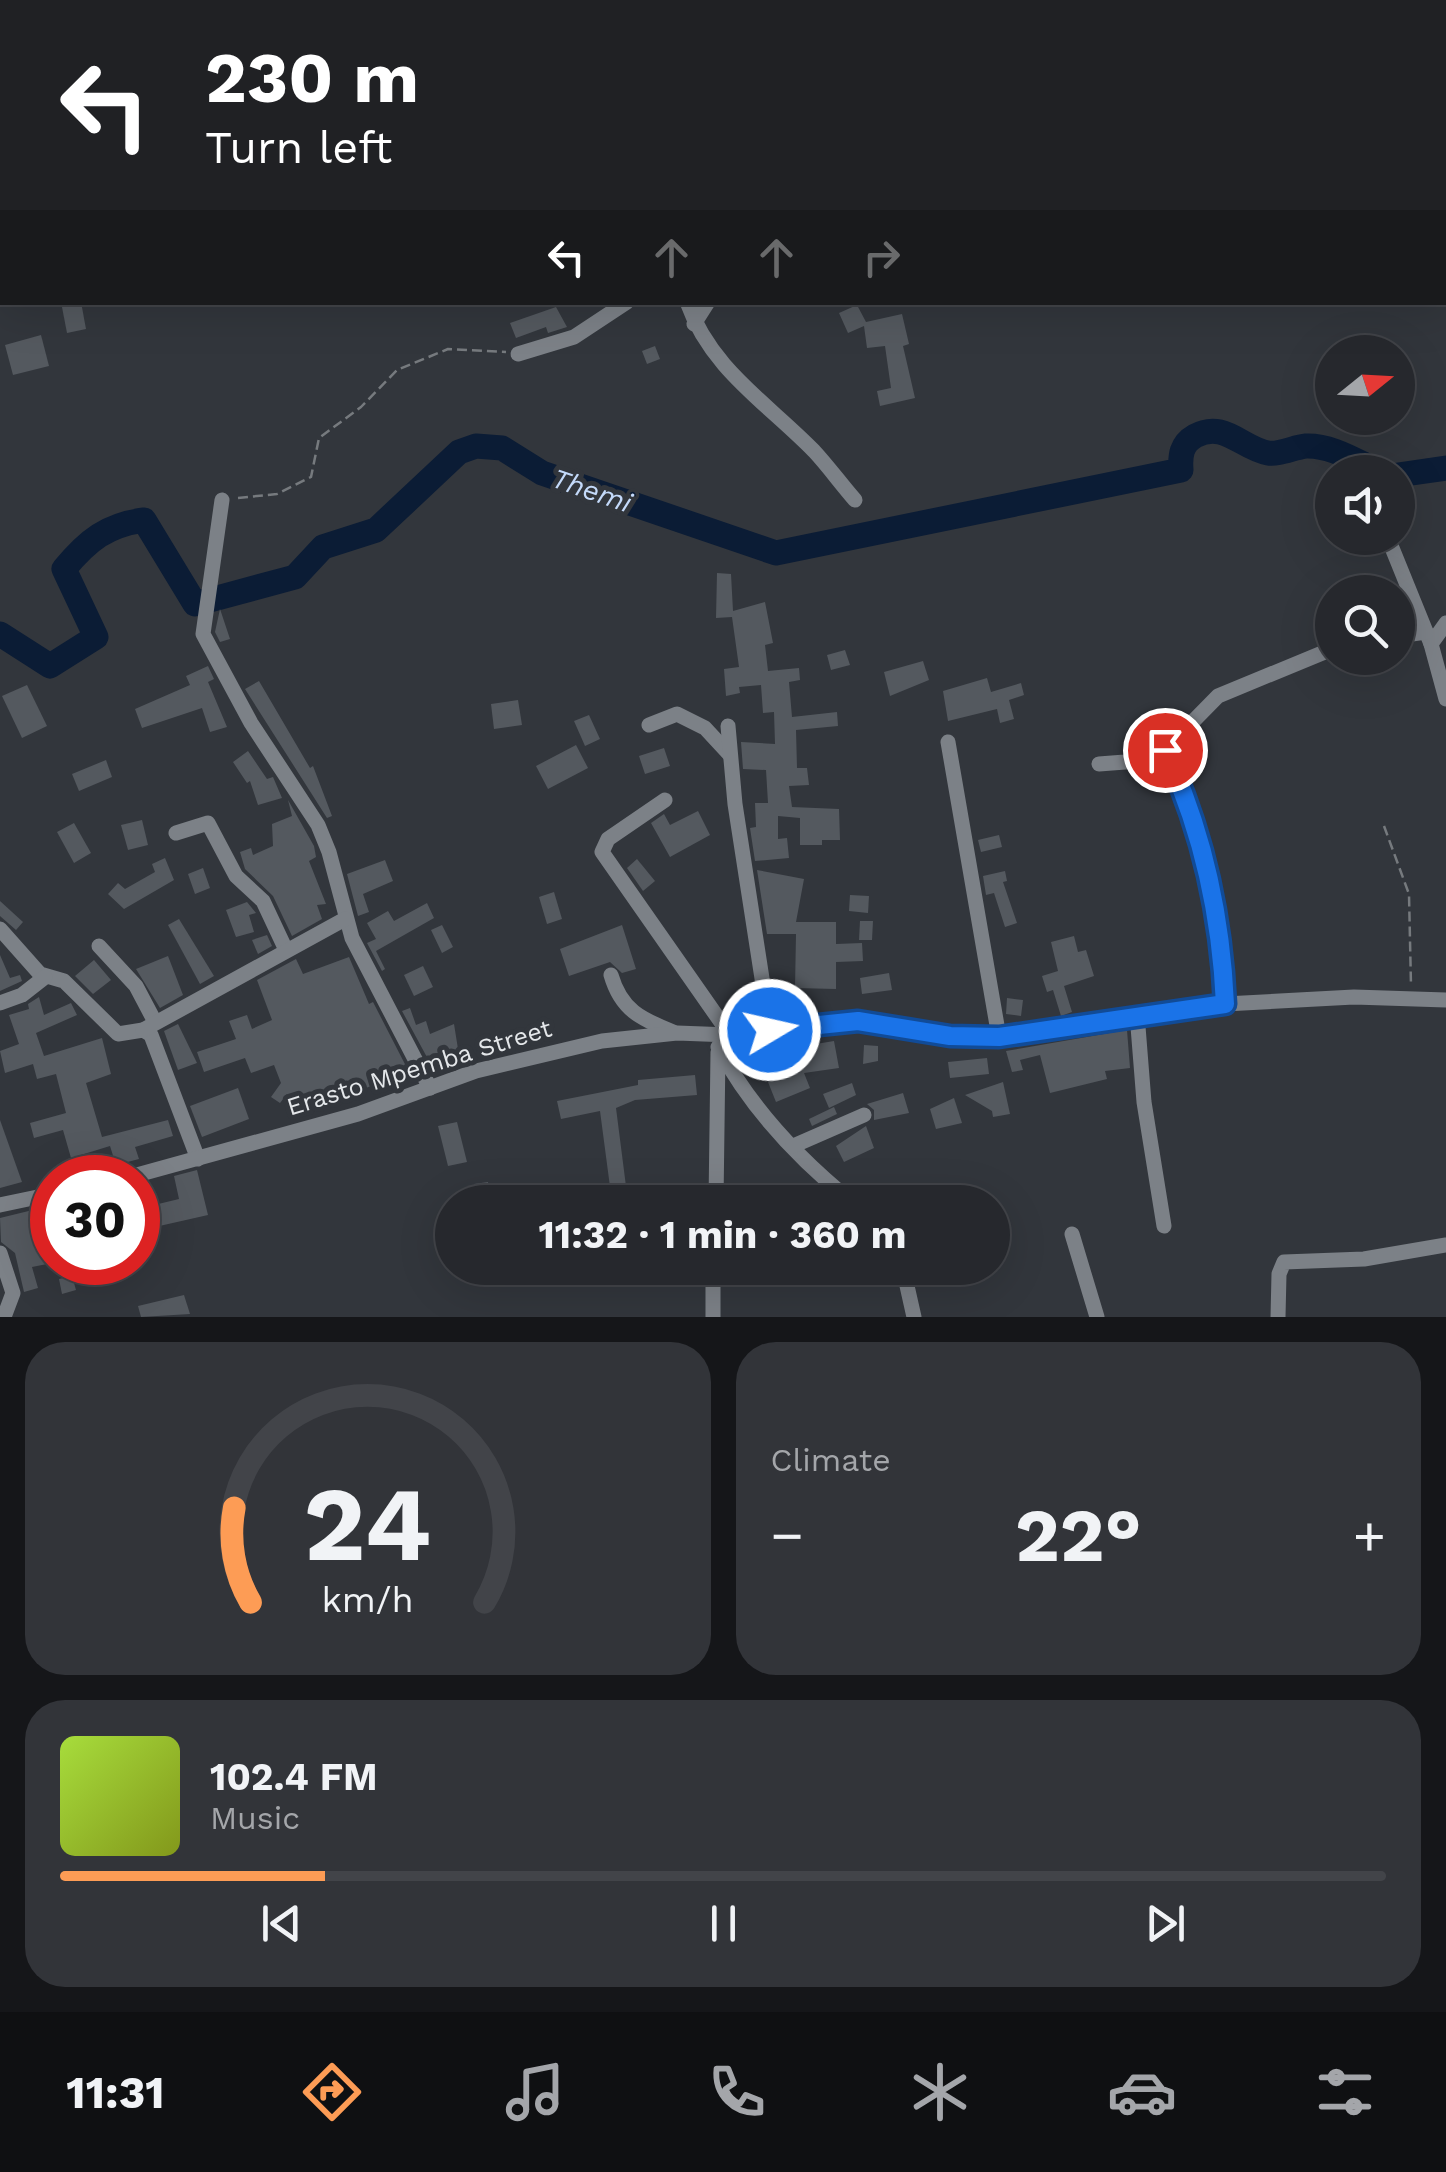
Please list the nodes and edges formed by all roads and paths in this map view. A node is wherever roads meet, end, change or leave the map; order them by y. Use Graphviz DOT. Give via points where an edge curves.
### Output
graph roads {
  1 [pos="622,305"];
  2 [pos="687,305"];
  3 [pos="706,305"];
  4 [pos="694,324"];
  5 [pos="518,354"];
  6 [pos="222,500"];
  7 [pos="854,500"];
  8 [pos="1395,555"];
  9 [pos="1446,623"];
  10 [pos="1415,637"];
  11 [pos="1428,638"];
  12 [pos="1315,656"];
  13 [pos="1446,699"];
  14 [pos="649,725"];
  15 [pos="728,726"];
  16 [pos="948,742"];
  17 [pos="1165,750"];
  18 [pos="730,755"];
  19 [pos="1098,764"];
  20 [pos="665,800"];
  21 [pos="1384,826"];
  22 [pos="176,833"];
  23 [pos="345,919"];
  24 [pos="0,929"];
  25 [pos="99,946"];
  26 [pos="286,950"];
  27 [pos="611,975"];
  28 [pos="45,977"];
  29 [pos="1410,998"];
  30 [pos="1446,1000"];
  31 [pos="0,1003"];
  32 [pos="1225,1004"];
  33 [pos="1138,1014"];
  34 [pos="149,1026"];
  35 [pos="770,1030"];
  36 [pos="677,1034"];
  37 [pos="999,1037"];
  38 [pos="722,1039"];
  39 [pos="430,1088"];
  40 [pos="864,1115"];
  41 [pos="793,1146"];
  42 [pos="198,1159"];
  43 [pos="160,1169"];
  44 [pos="717,1185"];
  45 [pos="834,1185"];
  46 [pos="30,1199"];
  47 [pos="0,1206"];
  48 [pos="1164,1226"];
  49 [pos="1072,1234"];
  50 [pos="1446,1245"];
  51 [pos="0,1253"];
  52 [pos="713,1285"];
  53 [pos="907,1285"];
  54 [pos="4,1317"];
  55 [pos="713,1317"];
  56 [pos="914,1317"];
  57 [pos="1097,1317"];
  58 [pos="1278,1317"];
  1 -- 5 [label="street" via="574,337"];
  2 -- 4 [label="street"];
  3 -- 4 [label="street"];
  4 -- 7 [label="street" via="725,370 815,452"];
  5 -- 6 [label="path" via="448,349 396,370 319,438 311,477 278,494"];
  6 -- 23 [label="street" via="203,634 318,825"];
  8 -- 11 [label="street"];
  9 -- 11 [label="street"];
  10 -- 11 [label="street"];
  11 -- 13 [label="street"];
  12 -- 17 [label="street" via="1218,696"];
  14 -- 18 [label="street" via="677,714 705,728"];
  15 -- 18 [label="street"];
  16 -- 37 [label="street"];
  17 -- 19 [label="street"];
  17 -- 32 [label="street" via="1210,878"];
  18 -- 35 [label="street"];
  20 -- 38 [label="street" via="608,839 602,852"];
  21 -- 29 [label="path" via="1409,894"];
  22 -- 26 [label="street" via="208,823 236,876 262,901"];
  23 -- 26 [label="street"];
  23 -- 39 [label="street"];
  24 -- 28 [label="street"];
  25 -- 34 [label="street" via="136,986"];
  26 -- 34 [label="street"];
  27 -- 36 [label="street" via="624,1005"];
  28 -- 31 [label="street"];
  28 -- 34 [label="street" via="64,981 118,1034"];
  29 -- 30 [label="street, Erasto Mpemba Street"];
  29 -- 32 [label="street, Erasto Mpemba Street"];
  32 -- 33 [label="street, Erasto Mpemba Street"];
  33 -- 37 [label="street, Erasto Mpemba Street"];
  33 -- 48 [label="street"];
  34 -- 42 [label="street"];
  35 -- 37 [label="street, Erasto Mpemba Street" via="858,1021"];
  35 -- 38 [label="street, Erasto Mpemba Street"];
  36 -- 38 [label="street, Erasto Mpemba Street"];
  36 -- 39 [label="street, Erasto Mpemba Street" via="562,1048"];
  38 -- 41 [label="street" via="735,1079"];
  38 -- 44 [label="street"];
  39 -- 42 [label="street, Erasto Mpemba Street"];
  40 -- 41 [label="street"];
  41 -- 45 [label="street"];
  42 -- 43 [label="street, Erasto Mpemba Street"];
  46 -- 47 [label="street"];
  49 -- 57 [label="street"];
  50 -- 58 [label="street" via="1284,1262"];
  51 -- 54 [label="street" via="13,1292"];
  52 -- 55 [label="street"];
  53 -- 56 [label="street"];
}
